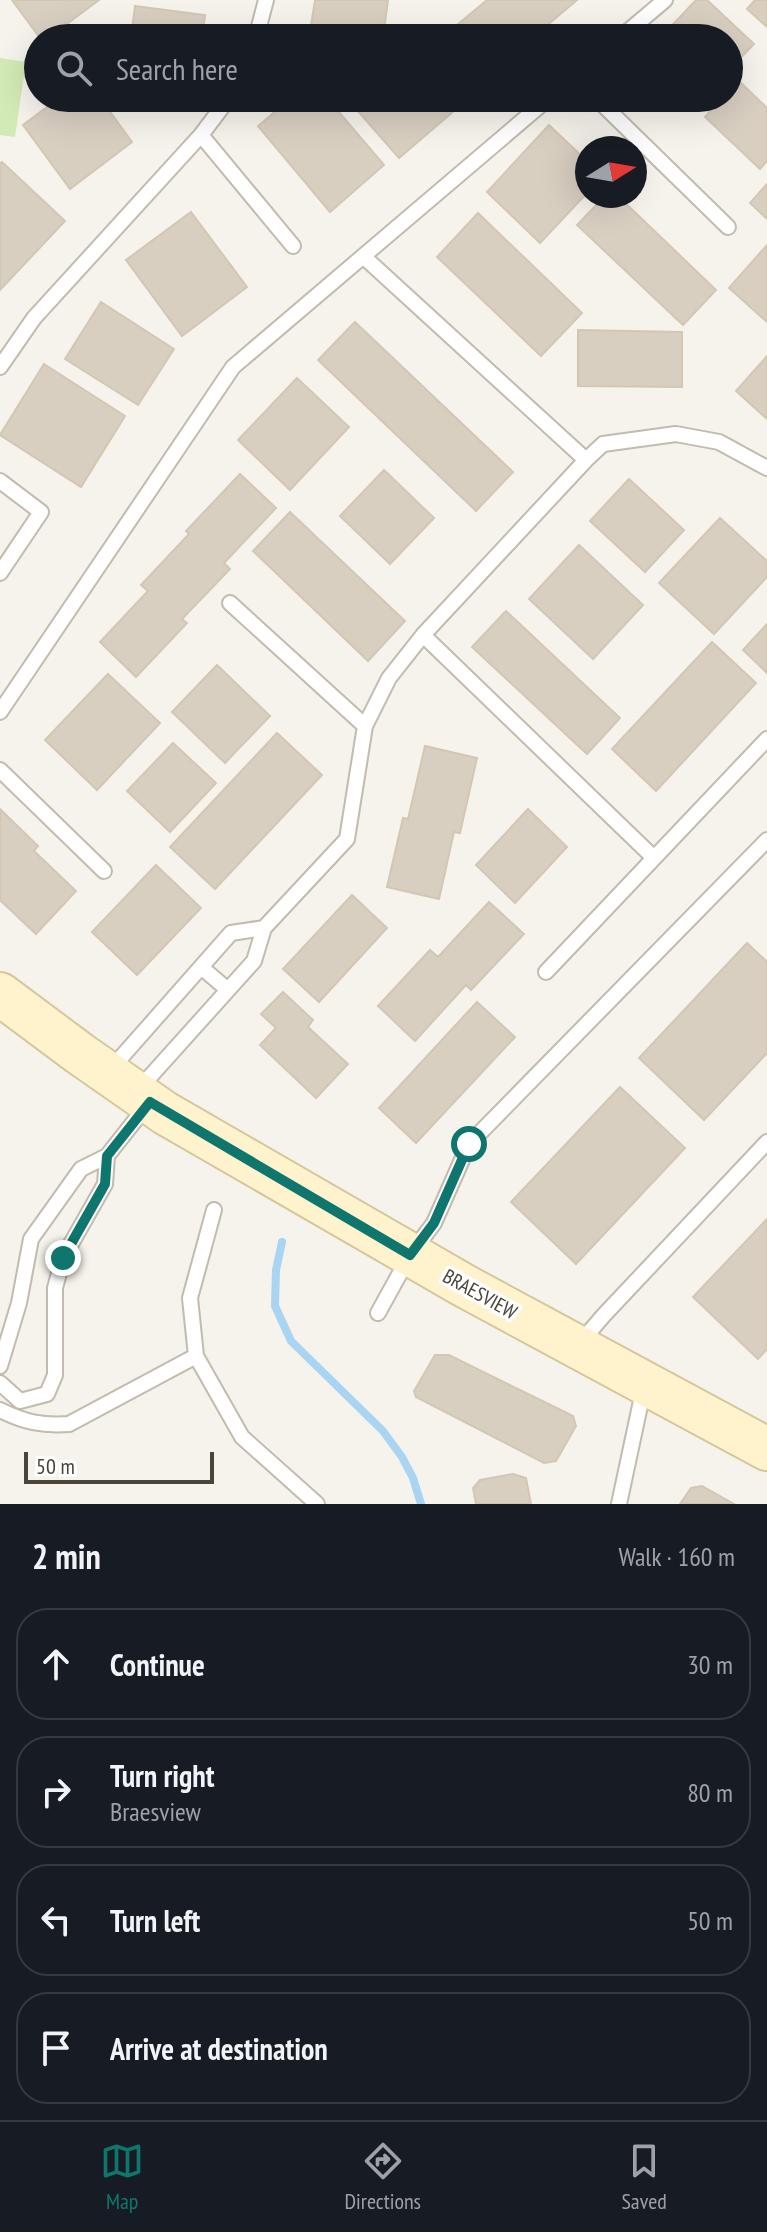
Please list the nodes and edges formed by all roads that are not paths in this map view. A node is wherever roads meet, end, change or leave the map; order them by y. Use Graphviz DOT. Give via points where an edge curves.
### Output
graph roads {
  1 [pos="266,0"];
  2 [pos="665,0"];
  3 [pos="260,24"];
  4 [pos="637,24"];
  5 [pos="218,112"];
  6 [pos="533,112"];
  7 [pos="610,112"];
  8 [pos="201,135"];
  9 [pos="728,227"];
  10 [pos="293,246"];
  11 [pos="363,256"];
  12 [pos="0,367"];
  13 [pos="586,460"];
  14 [pos="767,468"];
  15 [pos="0,481"];
  16 [pos="0,573"];
  17 [pos="230,603"];
  18 [pos="423,635"];
  19 [pos="0,712"];
  20 [pos="365,726"];
  21 [pos="767,739"];
  22 [pos="0,770"];
  23 [pos="767,840"];
  24 [pos="654,858"];
  25 [pos="104,871"];
  26 [pos="264,928"];
  27 [pos="201,967"];
  28 [pos="546,972"];
  29 [pos="228,990"];
  30 [pos="0,994"];
  31 [pos="131,1089"];
  32 [pos="767,1142"];
  33 [pos="107,1156"];
  34 [pos="214,1210"];
  35 [pos="410,1255"];
  36 [pos="378,1313"];
  37 [pos="577,1346"];
  38 [pos="196,1356"];
  39 [pos="0,1366"];
  40 [pos="644,1382"];
  41 [pos="0,1383"];
  42 [pos="20,1401"];
  43 [pos="0,1410"];
  44 [pos="15,1418"];
  45 [pos="767,1449"];
  46 [pos="317,1504"];
  47 [pos="619,1504"];
  1 -- 3 [label="lane"];
  2 -- 4 [label="lane"];
  5 -- 8 [label="lane"];
  6 -- 11 [label="lane"];
  7 -- 9 [label="lane"];
  8 -- 10 [label="lane"];
  8 -- 12 [label="lane" via="34,318"];
  11 -- 13 [label="lane"];
  11 -- 19 [label="lane" via="233,367"];
  13 -- 14 [label="lane" via="603,444 676,434 719,442"];
  13 -- 18 [label="lane"];
  15 -- 16 [label="lane" via="41,512"];
  17 -- 20 [label="lane"];
  18 -- 20 [label="lane" via="389,678"];
  18 -- 24 [label="lane"];
  20 -- 26 [label="lane" via="347,839"];
  21 -- 24 [label="lane"];
  22 -- 25 [label="lane"];
  23 -- 35 [label="lane" via="469,1144 434,1223"];
  24 -- 28 [label="lane"];
  26 -- 27 [label="lane" via="231,933"];
  26 -- 29 [label="lane" via="254,961"];
  27 -- 29 [label="lane"];
  27 -- 31 [label="lane"];
  29 -- 31 [label="lane"];
  30 -- 31 [label="street, BRAESVIEW"];
  31 -- 33 [label="lane"];
  31 -- 35 [label="street, BRAESVIEW"];
  32 -- 37 [label="lane"];
  33 -- 39 [label="lane" via="81,1169 31,1239"];
  33 -- 42 [label="lane" via="105,1184 63,1258 55,1288 55,1375 47,1394"];
  34 -- 38 [label="lane" via="190,1298"];
  35 -- 36 [label="lane"];
  35 -- 37 [label="street, BRAESVIEW"];
  37 -- 40 [label="street, BRAESVIEW"];
  38 -- 44 [label="lane" via="69,1424 45,1426"];
  38 -- 46 [label="lane" via="242,1437"];
  40 -- 45 [label="street, BRAESVIEW"];
  40 -- 47 [label="lane"];
  41 -- 42 [label="lane"];
  42 -- 44 [label="lane"];
  43 -- 44 [label="lane"];
}
